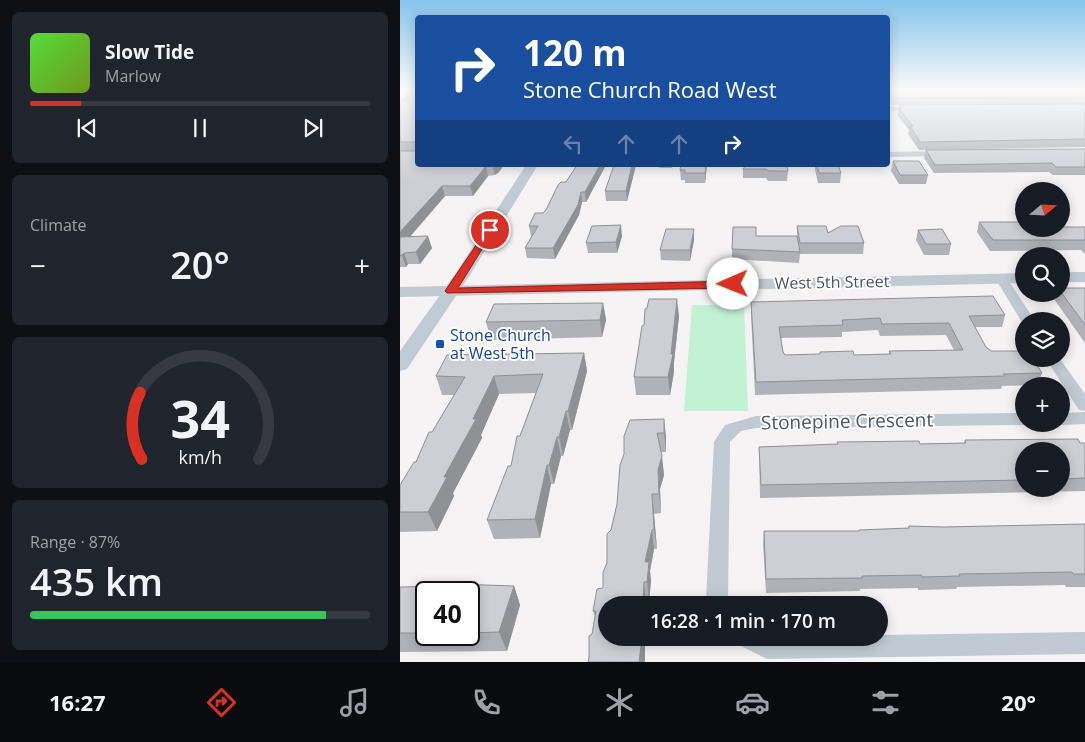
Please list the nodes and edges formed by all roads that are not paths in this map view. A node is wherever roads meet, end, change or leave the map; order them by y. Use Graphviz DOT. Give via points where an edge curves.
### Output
graph roads {
  1 [pos="957,154"];
  2 [pos="890,155"];
  3 [pos="531,167"];
  4 [pos="1070,277"];
  5 [pos="1085,277"];
  6 [pos="1001,278"];
  7 [pos="1015,278"];
  8 [pos="450,291"];
  9 [pos="400,292"];
  10 [pos="1022,312"];
  11 [pos="400,365"];
  12 [pos="1059,367"];
  13 [pos="1085,406"];
  14 [pos="1085,418"];
  15 [pos="1015,419"];
  16 [pos="1070,419"];
  17 [pos="717,596"];
  18 [pos="1085,643"];
  19 [pos="762,646"];
  1 -- 2 [label="street"];
  3 -- 8 [label="main road"];
  4 -- 5 [label="street"];
  6 -- 7 [label="street, West 5th Street"];
  6 -- 8 [label="street, West 5th Street"];
  6 -- 10 [label="street"];
  8 -- 9 [label="street, West 5th Street"];
  8 -- 11 [label="main road"];
  12 -- 13 [label="street"];
  14 -- 16 [label="street"];
  15 -- 17 [label="street, Stonepine Crescent" via="756,422 727,432 722,442"];
  18 -- 19 [label="street"];
}
